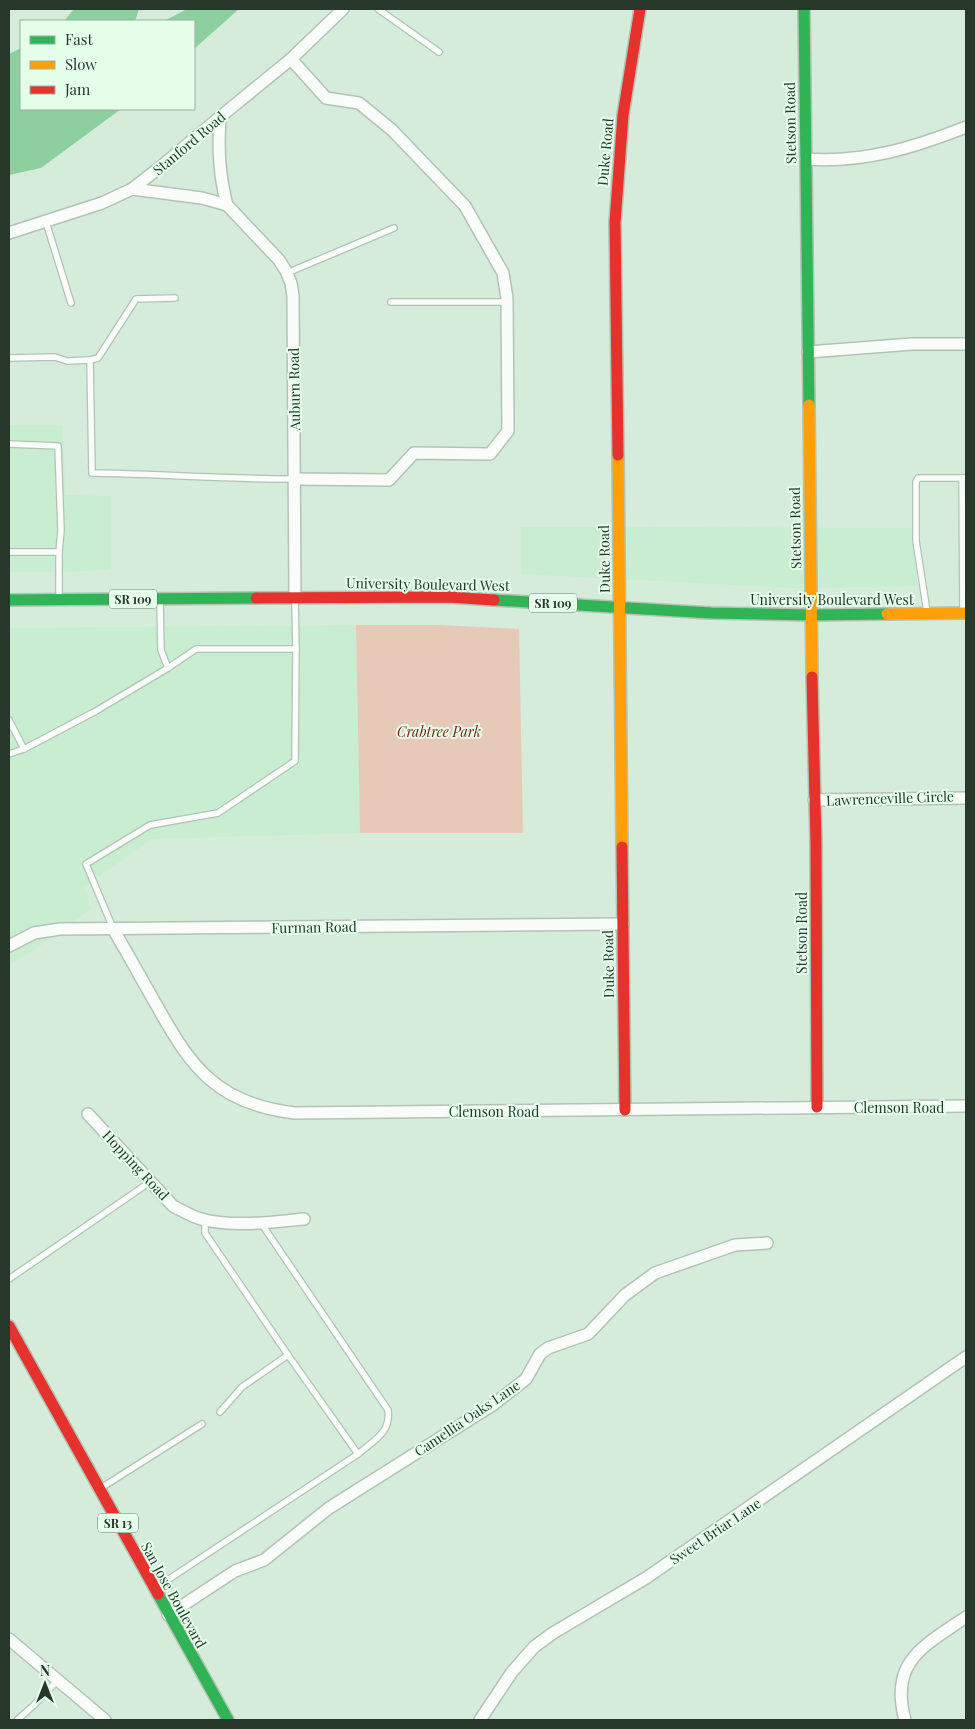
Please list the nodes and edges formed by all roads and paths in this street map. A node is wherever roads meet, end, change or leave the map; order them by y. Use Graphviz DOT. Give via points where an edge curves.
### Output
graph roads {
  1 [pos="343,9"];
  2 [pos="378,9"];
  3 [pos="640,9"];
  4 [pos="804,9"];
  5 [pos="439,52"];
  6 [pos="291,59"];
  7 [pos="220,117"];
  8 [pos="966,127"];
  9 [pos="806,159"];
  10 [pos="132,189"];
  11 [pos="227,205"];
  12 [pos="46,222"];
  13 [pos="394,228"];
  14 [pos="9,233"];
  15 [pos="287,272"];
  16 [pos="175,298"];
  17 [pos="391,302"];
  18 [pos="507,302"];
  19 [pos="71,303"];
  20 [pos="966,344"];
  21 [pos="808,352"];
  22 [pos="9,358"];
  23 [pos="90,360"];
  24 [pos="9,444"];
  25 [pos="964,478"];
  26 [pos="295,479"];
  27 [pos="9,552"];
  28 [pos="59,552"];
  29 [pos="296,597"];
  30 [pos="160,599"];
  31 [pos="9,600"];
  32 [pos="59,600"];
  33 [pos="620,607"];
  34 [pos="965,613"];
  35 [pos="927,614"];
  36 [pos="811,615"];
  37 [pos="296,649"];
  38 [pos="168,668"];
  39 [pos="9,720"];
  40 [pos="24,749"];
  41 [pos="9,754"];
  42 [pos="966,798"];
  43 [pos="814,800"];
  44 [pos="623,924"];
  45 [pos="113,929"];
  46 [pos="9,946"];
  47 [pos="966,1106"];
  48 [pos="817,1107"];
  49 [pos="624,1110"];
  50 [pos="88,1114"];
  51 [pos="150,1182"];
  52 [pos="304,1219"];
  53 [pos="205,1220"];
  54 [pos="261,1223"];
  55 [pos="767,1243"];
  56 [pos="9,1279"];
  57 [pos="9,1326"];
  58 [pos="288,1355"];
  59 [pos="966,1357"];
  60 [pos="220,1412"];
  61 [pos="202,1424"];
  62 [pos="358,1454"];
  63 [pos="99,1489"];
  64 [pos="154,1589"];
  65 [pos="168,1615"];
  66 [pos="966,1617"];
  67 [pos="9,1640"];
  68 [pos="58,1680"];
  69 [pos="17,1720"];
  70 [pos="105,1720"];
  71 [pos="228,1720"];
  72 [pos="480,1720"];
  73 [pos="904,1720"];
  1 -- 6 [label="street, Stanford Road"];
  2 -- 5 [label="lane"];
  3 -- 33 [label="street, Duke Road" via="623,115 615,222"];
  4 -- 9 [label="street, Stetson Road"];
  6 -- 7 [label="street, Stanford Road"];
  6 -- 18 [label="street" via="326,98 359,103 392,130 465,206 503,273"];
  7 -- 10 [label="street, Stanford Road"];
  7 -- 11 [label="street, Auburn Road" via="218,156"];
  8 -- 9 [label="street" via="878,156 850,160"];
  9 -- 21 [label="street, Stetson Road"];
  10 -- 11 [label="street" via="202,198"];
  10 -- 12 [label="street, Stanford Road" via="102,204"];
  11 -- 15 [label="street, Auburn Road"];
  12 -- 14 [label="street, Stanford Road"];
  12 -- 19 [label="lane"];
  13 -- 15 [label="lane"];
  15 -- 26 [label="street, Auburn Road" via="293,296"];
  16 -- 23 [label="lane" via="136,299 98,358"];
  17 -- 18 [label="lane"];
  18 -- 26 [label="street" via="508,431 490,454 414,454 389,480"];
  20 -- 21 [label="street" via="912,344"];
  21 -- 36 [label="street, Stetson Road"];
  22 -- 23 [label="lane"];
  23 -- 26 [label="lane" via="92,474"];
  24 -- 28 [label="lane" via="58,446"];
  25 -- 34 [label="lane"];
  25 -- 35 [label="lane" via="918,478 916,482 916,541"];
  26 -- 29 [label="street, Auburn Road"];
  27 -- 28 [label="lane"];
  28 -- 32 [label="lane"];
  29 -- 30 [label="street, University Boulevard West / SR 109"];
  29 -- 33 [label="street, University Boulevard West / SR 109" via="448,597"];
  29 -- 37 [label="lane"];
  30 -- 32 [label="street, University Boulevard West / SR 109"];
  30 -- 38 [label="lane" via="161,650"];
  31 -- 32 [label="street, University Boulevard West / SR 109"];
  33 -- 36 [label="street, University Boulevard West / SR 109"];
  33 -- 44 [label="street, Duke Road"];
  34 -- 35 [label="street, University Boulevard West / SR 109"];
  35 -- 36 [label="street, University Boulevard West / SR 109"];
  36 -- 43 [label="street, Stetson Road"];
  37 -- 38 [label="lane" via="196,649"];
  37 -- 45 [label="lane" via="295,761 218,813 150,825 86,864"];
  38 -- 40 [label="lane"];
  39 -- 40 [label="lane"];
  40 -- 41 [label="lane"];
  42 -- 43 [label="street, Lawrenceville Circle"];
  43 -- 48 [label="street, Stetson Road"];
  44 -- 45 [label="street, Furman Road"];
  44 -- 49 [label="street, Duke Road"];
  45 -- 46 [label="street, Furman Road" via="51,929 26,936"];
  45 -- 49 [label="street, Clemson Road" via="185,1054 215,1084 248,1103 295,1113"];
  47 -- 48 [label="street, Clemson Road"];
  48 -- 49 [label="street, Clemson Road"];
  50 -- 51 [label="street, Hopping Road"];
  51 -- 53 [label="street, Hopping Road" via="173,1206"];
  51 -- 56 [label="lane"];
  52 -- 54 [label="street, Hopping Road"];
  53 -- 54 [label="street, Hopping Road"];
  53 -- 58 [label="lane" via="205,1233"];
  54 -- 62 [label="lane" via="388,1410 386,1429"];
  55 -- 65 [label="street, Camellia Oaks Lane" via="735,1245 655,1272 625,1295 588,1334 540,1354 526,1379 494,1404 329,1508 264,1560 235,1571"];
  57 -- 63 [label="street, San Jose Boulevard / SR 13"];
  58 -- 60 [label="lane" via="242,1387"];
  58 -- 62 [label="lane"];
  59 -- 72 [label="street, Sweet Briar Lane" via="654,1573 534,1647 512,1672"];
  61 -- 63 [label="lane"];
  62 -- 64 [label="lane"];
  63 -- 64 [label="street, San Jose Boulevard / SR 13"];
  64 -- 65 [label="street, San Jose Boulevard / SR 13"];
  65 -- 71 [label="street, San Jose Boulevard / SR 13"];
  66 -- 73 [label="street" via="920,1649 909,1663 901,1685"];
  67 -- 68 [label="street"];
  68 -- 69 [label="lane"];
  68 -- 70 [label="street"];
}
